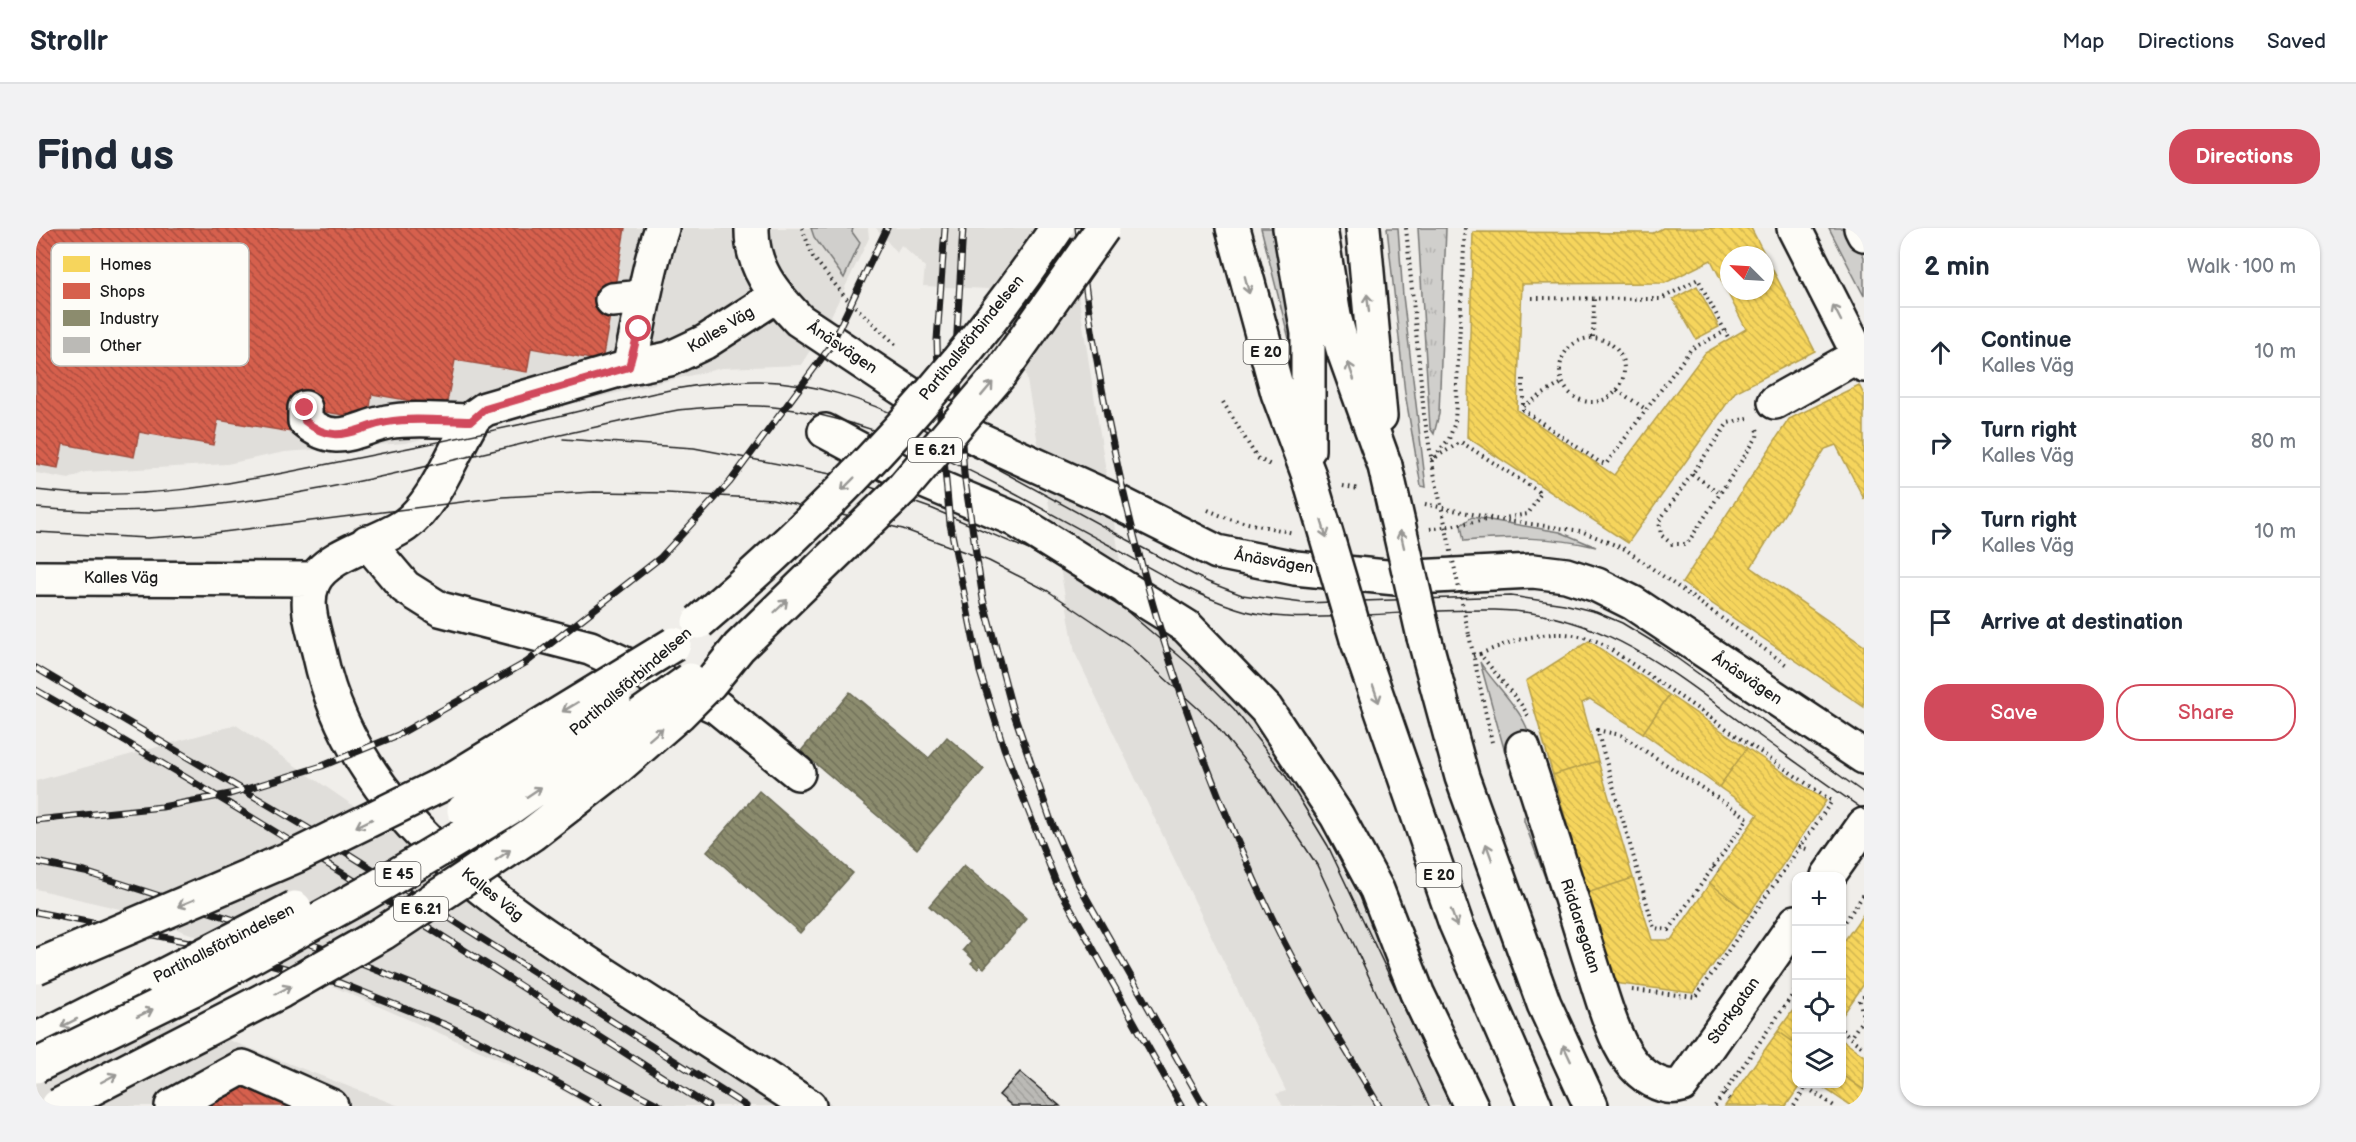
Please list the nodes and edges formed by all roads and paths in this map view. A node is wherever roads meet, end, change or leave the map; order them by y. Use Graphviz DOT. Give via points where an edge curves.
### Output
graph roads {
  1 [pos="662,228"];
  2 [pos="752,228"];
  3 [pos="802,228"];
  4 [pos="1057,228"];
  5 [pos="1103,228"];
  6 [pos="1233,228"];
  7 [pos="1290,228"];
  8 [pos="1320,228"];
  9 [pos="1363,228"];
  10 [pos="1406,228"];
  11 [pos="1465,228"];
  12 [pos="1794,228"];
  13 [pos="1861,228"];
  14 [pos="1864,234"];
  15 [pos="776,296"];
  16 [pos="644,297"];
  17 [pos="1532,298"];
  18 [pos="1594,298"];
  19 [pos="612,300"];
  20 [pos="1726,331"];
  21 [pos="1593,337"];
  22 [pos="1729,339"];
  23 [pos="901,350"];
  24 [pos="1862,360"];
  25 [pos="629,367"];
  26 [pos="1523,379"];
  27 [pos="1562,383"];
  28 [pos="1617,390"];
  29 [pos="1223,402"];
  30 [pos="1775,402"];
  31 [pos="1523,406"];
  32 [pos="305,408"];
  33 [pos="1644,409"];
  34 [pos="1747,420"];
  35 [pos="471,421"];
  36 [pos="825,431"];
  37 [pos="1431,460"];
  38 [pos="1385,466"];
  39 [pos="1275,468"];
  40 [pos="1308,473"];
  41 [pos="1692,474"];
  42 [pos="1340,485"];
  43 [pos="1362,490"];
  44 [pos="1720,493"];
  45 [pos="1418,502"];
  46 [pos="1197,506"];
  47 [pos="1291,533"];
  48 [pos="367,542"];
  49 [pos="36,578"];
  50 [pos="314,579"];
  51 [pos="674,644"];
  52 [pos="739,647"];
  53 [pos="1480,654"];
  54 [pos="1523,748"];
  55 [pos="1864,757"];
  56 [pos="798,773"];
  57 [pos="1864,825"];
  58 [pos="1800,847"];
  59 [pos="1713,867"];
  60 [pos="1834,868"];
  61 [pos="1718,871"];
  62 [pos="1864,894"];
  63 [pos="1846,920"];
  64 [pos="1794,926"];
  65 [pos="36,967"];
  66 [pos="1599,986"];
  67 [pos="1864,996"];
  68 [pos="1792,997"];
  69 [pos="1863,1020"];
  70 [pos="1846,1034"];
  71 [pos="1850,1038"];
  72 [pos="36,1040"];
  73 [pos="1864,1048"];
  74 [pos="36,1066"];
  75 [pos="1664,1087"];
  76 [pos="1724,1094"];
  77 [pos="1730,1099"];
  78 [pos="58,1106"];
  79 [pos="172,1106"];
  80 [pos="331,1106"];
  81 [pos="809,1106"];
  82 [pos="1471,1106"];
  83 [pos="1535,1106"];
  84 [pos="1592,1106"];
  85 [pos="1715,1106"];
  86 [pos="1794,1106"];
  87 [pos="1834,1106"];
  1 -- 16 [label="main road" via="649,264"];
  2 -- 15 [label="main road, Ånäsvägen" via="752,246 761,273"];
  3 -- 23 [label="path" via="813,257 845,297"];
  4 -- 51 [label="main road, Partihallsförbindelsen / E 6.21, one-way, bridge" via="990,321 869,463 772,561"];
  52 -- 5 [label="main road, Partihallsförbindelsen / E 6.21, one-way, bridge" via="902,489 1000,374"];
  6 -- 40 [label="main road, E 20, one-way" via="1278,393"];
  7 -- 40 [label="main road" via="1308,333"];
  38 -- 8 [label="main road, one-way" via="1343,349"];
  38 -- 9 [label="main road, one-way"];
  10 -- 37 [label="path"];
  11 -- 37 [label="path" via="1455,422 1449,439"];
  24 -- 12 [label="main road, one-way"];
  13 -- 14 [label="main road"];
  15 -- 25 [label="main road, Kalles Väg" via="705,342 669,359"];
  15 -- 55 [label="main road, Ånäsvägen" via="799,320 976,438 1217,552 1295,568 1396,578 1533,571 1566,575 1633,603"];
  16 -- 19 [label="main road"];
  16 -- 25 [label="main road"];
  17 -- 18 [label="path"];
  18 -- 20 [label="path" via="1661,299 1698,279"];
  18 -- 21 [label="path"];
  20 -- 22 [label="path"];
  20 -- 33 [label="path" via="1691,349"];
  21 -- 27 [label="path" via="1580,339 1562,358"];
  21 -- 28 [label="path" via="1609,343 1621,358 1625,370"];
  24 -- 30 [label="main road"];
  25 -- 35 [label="main road, Kalles Väg" via="485,409"];
  26 -- 31 [label="path"];
  27 -- 28 [label="path" via="1581,400 1607,399"];
  27 -- 31 [label="path"];
  28 -- 33 [label="path"];
  29 -- 39 [label="path" via="1257,458"];
  30 -- 34 [label="path" via="1761,396"];
  31 -- 33 [label="path" via="1523,410 1606,464"];
  32 -- 35 [label="main road" via="305,421 319,433 347,435 388,422"];
  34 -- 41 [label="path" via="1728,423"];
  34 -- 44 [label="path" via="1756,427 1757,437"];
  35 -- 48 [label="main road, Kalles Väg" via="423,507 405,525"];
  36 -- 82 [label="main road" via="900,471 1014,519 1187,627 1258,701 1337,816 1377,890 1417,993"];
  37 -- 45 [label="path" via="1461,442 1541,493 1528,514 1496,519"];
  37 -- 53 [label="path, bridge" via="1473,656"];
  84 -- 38 [label="main road, one-way, bridge" via="1544,1004 1462,777 1424,637"];
  40 -- 83 [label="main road, E 20, one-way, bridge" via="1357,639 1456,924"];
  41 -- 44 [label="path"];
  41 -- 44 [label="path" via="1659,521 1661,535 1672,543 1687,544"];
  42 -- 43 [label="path"];
  46 -- 47 [label="path" via="1229,519"];
  48 -- 50 [label="main road, Kalles Väg" via="333,562"];
  48 -- 56 [label="main road" via="405,587 440,609 590,648 717,707"];
  49 -- 50 [label="main road, Kalles Väg"];
  50 -- 81 [label="main road, Kalles Väg" via="309,609 323,673 340,717 374,782 408,824 493,899"];
  51 -- 65 [label="main road, E 6.21, one-way, bridge" via="451,780 298,855"];
  51 -- 72 [label="main road, Partihallsförbindelsen / E 45, one-way, bridge" via="595,717 487,797 344,883"];
  74 -- 52 [label="main road, Partihallsförbindelsen / E 45, one-way, bridge" via="202,985 511,807"];
  78 -- 52 [label="main road, Partihallsförbindelsen / E 6.21, one-way, bridge" via="281,991 456,887 617,768 679,714"];
  53 -- 54 [label="path" via="1530,720 1531,739"];
  53 -- 58 [label="path" via="1547,632 1574,633 1603,644 1832,801"];
  54 -- 66 [label="main road, Riddaregatan"];
  57 -- 60 [label="main road"];
  58 -- 60 [label="path"];
  58 -- 66 [label="path" via="1695,997"];
  59 -- 59 [label="path" via="1748,818 1622,735 1597,730 1654,928 1669,930"];
  59 -- 61 [label="path"];
  62 -- 63 [label="path"];
  64 -- 75 [label="main road, Storkgatan" via="1682,1085"];
  66 -- 75 [label="main road, Riddaregatan" via="1627,1057 1637,1069"];
  67 -- 69 [label="path" via="1860,1001"];
  68 -- 76 [label="path"];
  69 -- 71 [label="path"];
  70 -- 71 [label="path"];
  71 -- 73 [label="path"];
  76 -- 77 [label="path"];
  76 -- 85 [label="path"];
  79 -- 80 [label="main road" via="243,1067"];
  86 -- 87 [label="path" via="1806,1087"];
}
